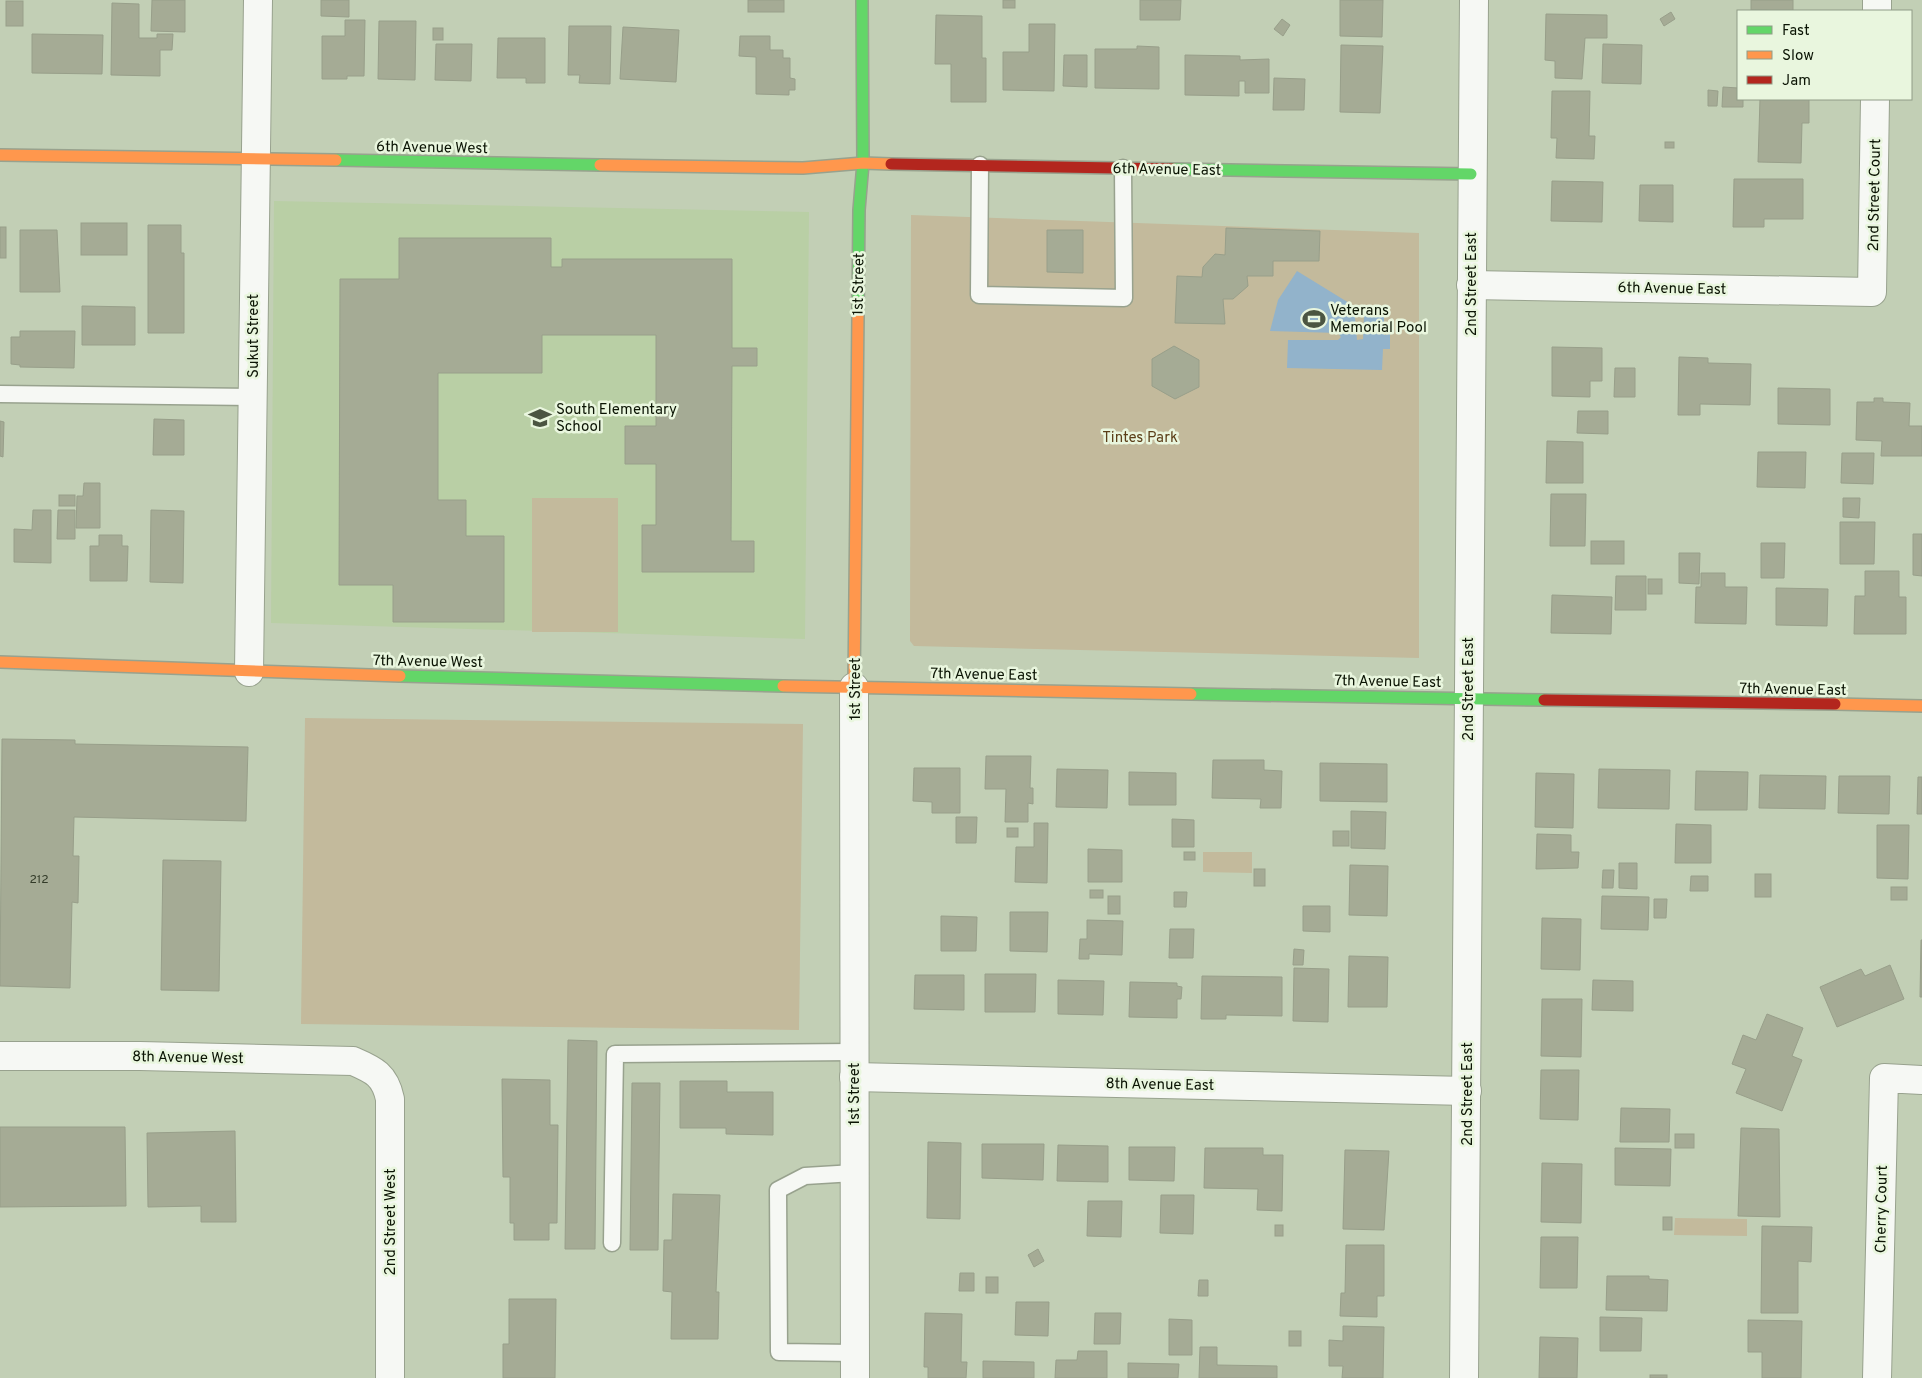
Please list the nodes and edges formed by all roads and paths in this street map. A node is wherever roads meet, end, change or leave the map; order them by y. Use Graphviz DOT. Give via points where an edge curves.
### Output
graph roads {
  1 [pos="258,0"];
  2 [pos="862,0"];
  3 [pos="1474,0"];
  4 [pos="1875,100"];
  5 [pos="0,156"];
  6 [pos="255,160"];
  7 [pos="863,163"];
  8 [pos="980,165"];
  9 [pos="1123,168"];
  10 [pos="1471,174"];
  11 [pos="1471,285"];
  12 [pos="1872,292"];
  13 [pos="0,394"];
  14 [pos="253,397"];
  15 [pos="0,662"];
  16 [pos="249,672"];
  17 [pos="854,687"];
  18 [pos="1468,698"];
  19 [pos="1922,706"];
  20 [pos="0,1056"];
  21 [pos="854,1065"];
  22 [pos="375,1070"];
  23 [pos="1922,1080"];
  24 [pos="1467,1091"];
  25 [pos="854,1173"];
  26 [pos="612,1243"];
  27 [pos="855,1365"];
  28 [pos="390,1378"];
  29 [pos="1464,1378"];
  30 [pos="1877,1378"];
  1 -- 6 [label="street, Sukut Street"];
  2 -- 7 [label="street, 1st Street"];
  3 -- 10 [label="street, 2nd Street East"];
  4 -- 12 [label="street, 2nd Street Court"];
  5 -- 6 [label="street, 6th Avenue West"];
  6 -- 7 [label="street, 6th Avenue West" via="803,168"];
  6 -- 14 [label="street, Sukut Street"];
  7 -- 8 [label="street, 6th Avenue East"];
  7 -- 17 [label="street, 1st Street" via="859,210"];
  8 -- 9 [label="street, 6th Avenue East"];
  8 -- 9 [label="lane" via="979,295 1124,298"];
  9 -- 10 [label="street, 6th Avenue East"];
  10 -- 11 [label="street, 2nd Street East"];
  11 -- 12 [label="street, 6th Avenue East"];
  11 -- 18 [label="street, 2nd Street East"];
  13 -- 14 [label="lane"];
  14 -- 16 [label="street, Sukut Street"];
  15 -- 16 [label="street, 7th Avenue West"];
  16 -- 17 [label="street, 7th Avenue West"];
  17 -- 18 [label="street, 7th Avenue East"];
  17 -- 21 [label="street, 1st Street"];
  18 -- 19 [label="street, 7th Avenue East"];
  18 -- 24 [label="street, 2nd Street East"];
  20 -- 22 [label="street, 8th Avenue West" via="353,1061"];
  21 -- 24 [label="street, 8th Avenue East"];
  21 -- 25 [label="street, 1st Street"];
  21 -- 26 [label="lane" via="614,1054"];
  22 -- 28 [label="street, 2nd Street West" via="388,1087 390,1099"];
  23 -- 30 [label="street, Cherry Court" via="1884,1078"];
  24 -- 29 [label="street, 2nd Street East"];
  25 -- 27 [label="street, 1st Street"];
  25 -- 27 [label="lane" via="805,1176 778,1190 778,1219 779,1352"];
}
